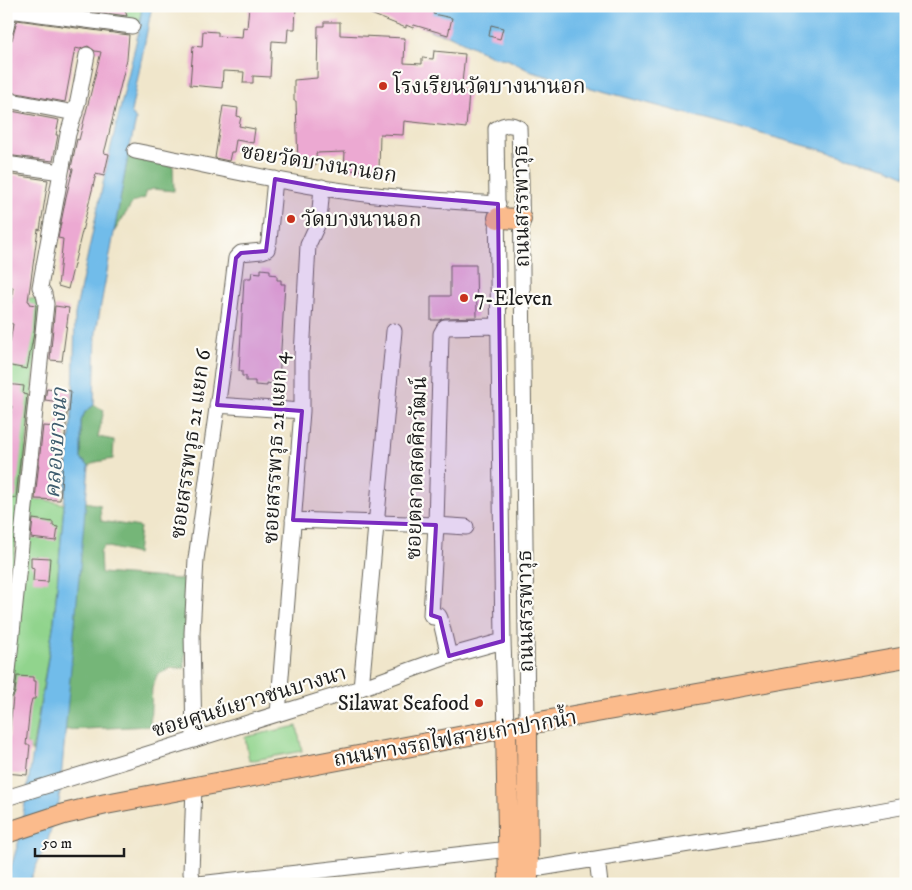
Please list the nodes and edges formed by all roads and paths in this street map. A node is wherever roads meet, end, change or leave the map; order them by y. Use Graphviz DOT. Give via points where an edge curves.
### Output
graph roads {
  1 [pos="10,8"];
  2 [pos="132,26"];
  3 [pos="6,28"];
  4 [pos="87,56"];
  5 [pos="6,100"];
  6 [pos="75,113"];
  7 [pos="135,151"];
  8 [pos="6,164"];
  9 [pos="61,172"];
  10 [pos="275,179"];
  11 [pos="322,187"];
  12 [pos="498,211"];
  13 [pos="521,219"];
  14 [pos="498,326"];
  15 [pos="394,331"];
  16 [pos="216,404"];
  17 [pos="302,411"];
  18 [pos="292,520"];
  19 [pos="377,522"];
  20 [pos="436,525"];
  21 [pos="466,527"];
  22 [pos="502,641"];
  23 [pos="450,656"];
  24 [pos="906,657"];
  25 [pos="361,688"];
  26 [pos="6,691"];
  27 [pos="278,714"];
  28 [pos="527,724"];
  29 [pos="506,728"];
  30 [pos="194,740"];
  31 [pos="194,787"];
  32 [pos="6,798"];
  33 [pos="906,806"];
  34 [pos="6,832"];
  35 [pos="509,849"];
  36 [pos="597,859"];
  37 [pos="520,878"];
  38 [pos="600,884"];
  1 -- 2 [label="street"];
  1 -- 3 [label="street"];
  4 -- 6 [label="street"];
  5 -- 6 [label="street"];
  6 -- 9 [label="street"];
  7 -- 10 [label="street, ซอยวัดบางนานอก"];
  8 -- 9 [label="street"];
  9 -- 26 [label="street" via="40,287 46,304"];
  10 -- 11 [label="street, ซอยวัดบางนานอก"];
  10 -- 16 [label="street, ซอยสรรพวุธ 21 แยก 6" via="266,249 241,253 236,258"];
  11 -- 12 [label="street, ซอยวัดบางนานอก"];
  11 -- 17 [label="street, ซอยสรรพวุธ 21 แยก 4" via="319,221 308,245"];
  12 -- 13 [label="main road"];
  12 -- 13 [label="street, ถนนสรรพาวุธ" via="496,128 512,124 519,128 520,136"];
  12 -- 14 [label="street, ถนนสรรพาวุธ"];
  13 -- 28 [label="street, ถนนสรรพาวุธ"];
  14 -- 20 [label="street, ซอยตลาดสดศิลวัฒน์" via="445,326 442,330"];
  14 -- 22 [label="street, ถนนสรรพาวุธ"];
  15 -- 19 [label="street"];
  16 -- 17 [label="street"];
  16 -- 30 [label="street, ซอยสรรพวุธ 21 แยก 6" via="196,559 192,633"];
  17 -- 18 [label="street, ซอยสรรพวุธ 21 แยก 4"];
  18 -- 19 [label="street"];
  18 -- 27 [label="street, ซอยสรรพวุธ 21 แยก 4"];
  19 -- 20 [label="street"];
  19 -- 25 [label="street"];
  20 -- 21 [label="street"];
  20 -- 23 [label="street, ซอยตลาดสดศิลวัฒน์" via="431,615 440,618"];
  22 -- 23 [label="street, ซอยศูนย์เยาวชนบางนา"];
  22 -- 29 [label="street, ถนนสรรพาวุธ"];
  23 -- 25 [label="street, ซอยศูนย์เยาวชนบางนา"];
  24 -- 28 [label="main road, ถนนทางรถไฟสายเก่าปากน้ำ"];
  25 -- 27 [label="street, ซอยศูนย์เยาวชนบางนา"];
  27 -- 30 [label="street, ซอยศูนย์เยาวชนบางนา"];
  28 -- 29 [label="main road, ถนนทางรถไฟสายเก่าปากน้ำ"];
  28 -- 37 [label="main road, ถนนสรรพาวุธ"];
  29 -- 31 [label="main road, ถนนทางรถไฟสายเก่าปากน้ำ"];
  29 -- 35 [label="main road, ถนนสรรพาวุธ"];
  30 -- 32 [label="street, ซอยศูนย์เยาวชนบางนา"];
  31 -- 34 [label="main road, ถนนทางรถไฟสายเก่าปากน้ำ" via="64,814"];
  31 -- 35 [label="street" via="191,874 193,881 199,884"];
  33 -- 36 [label="street"];
  35 -- 37 [label="main road, ถนนสรรพาวุธ"];
  36 -- 37 [label="street"];
  36 -- 38 [label="street"];
}
